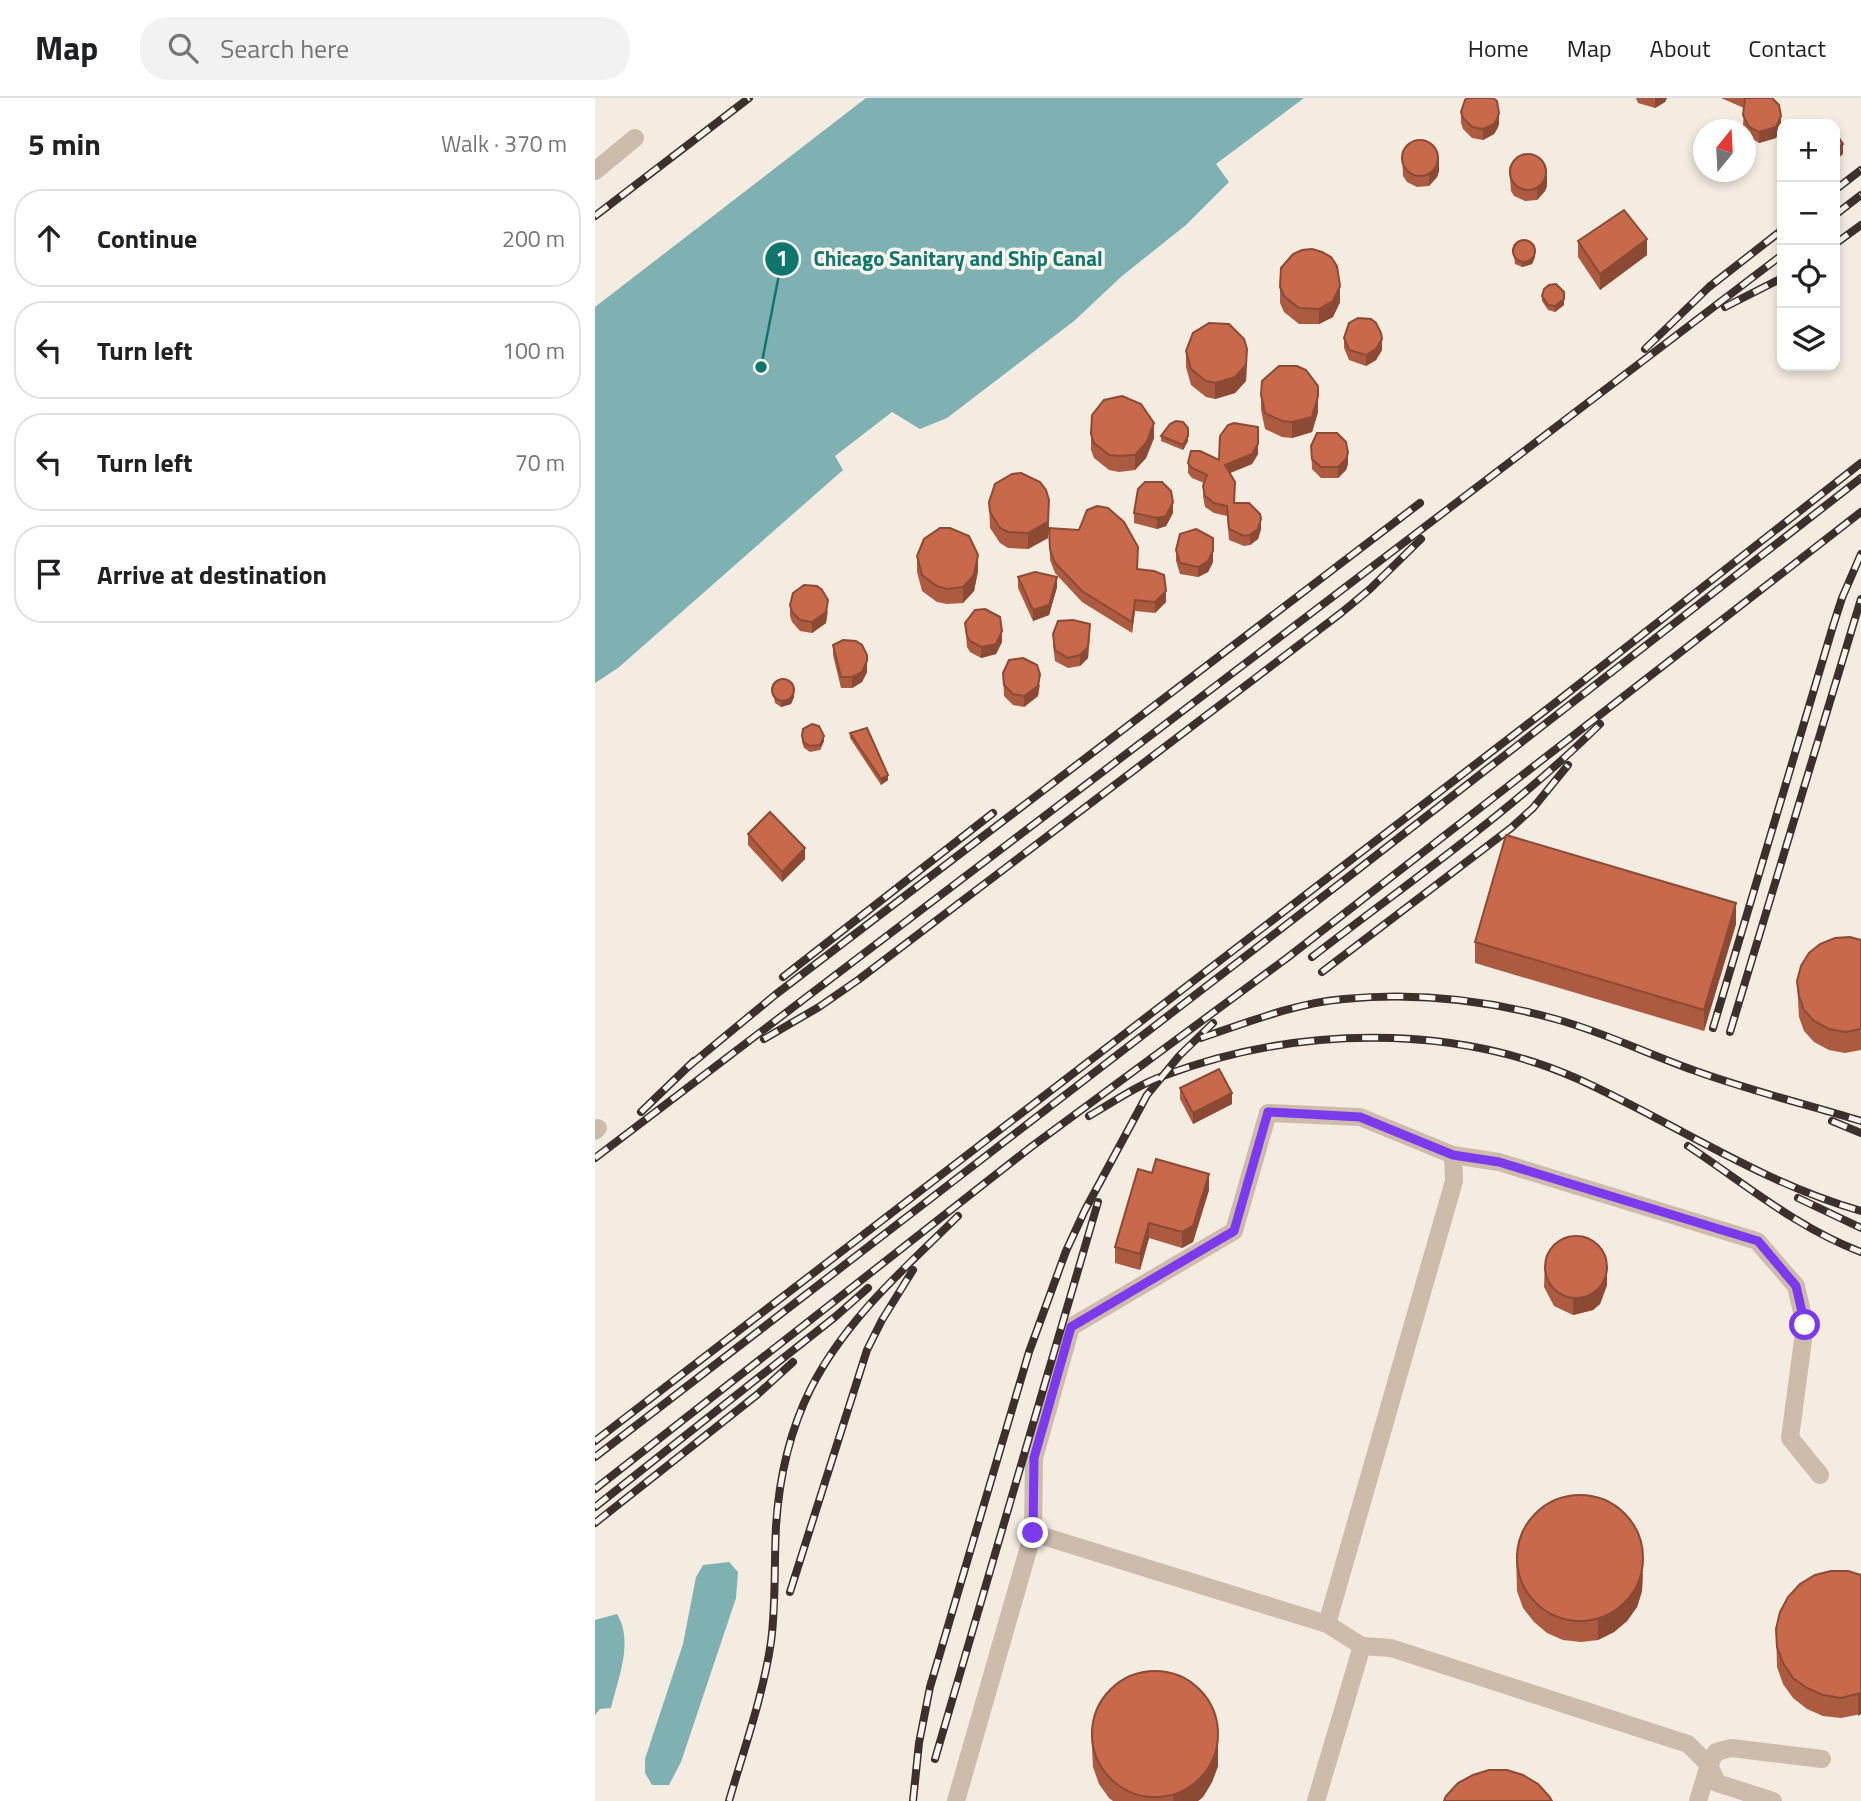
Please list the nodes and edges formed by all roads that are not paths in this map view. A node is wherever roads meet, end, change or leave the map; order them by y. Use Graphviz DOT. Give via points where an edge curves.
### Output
graph roads {
  1 [pos="635,138"];
  2 [pos="598,164"];
  3 [pos="1453,1155"];
  4 [pos="1820,1475"];
  5 [pos="1033,1533"];
  6 [pos="1328,1624"];
  7 [pos="1362,1646"];
  8 [pos="1822,1759"];
  9 [pos="1709,1765"];
  10 [pos="956,1801"];
  11 [pos="1316,1801"];
  12 [pos="1698,1801"];
  13 [pos="1773,1801"];
  1 -- 2 [label="lane"];
  3 -- 4 [label="lane" via="1499,1162 1758,1241 1796,1286 1805,1325 1790,1438"];
  3 -- 5 [label="lane" via="1360,1117 1268,1112 1234,1231 1071,1327 1034,1458"];
  3 -- 6 [label="lane" via="1454,1181"];
  5 -- 6 [label="lane"];
  5 -- 10 [label="lane"];
  6 -- 7 [label="lane"];
  7 -- 9 [label="lane" via="1391,1648 1688,1744"];
  7 -- 11 [label="lane"];
  8 -- 9 [label="lane" via="1731,1748 1716,1752"];
  9 -- 12 [label="lane"];
  9 -- 13 [label="lane" via="1717,1783"];
}
